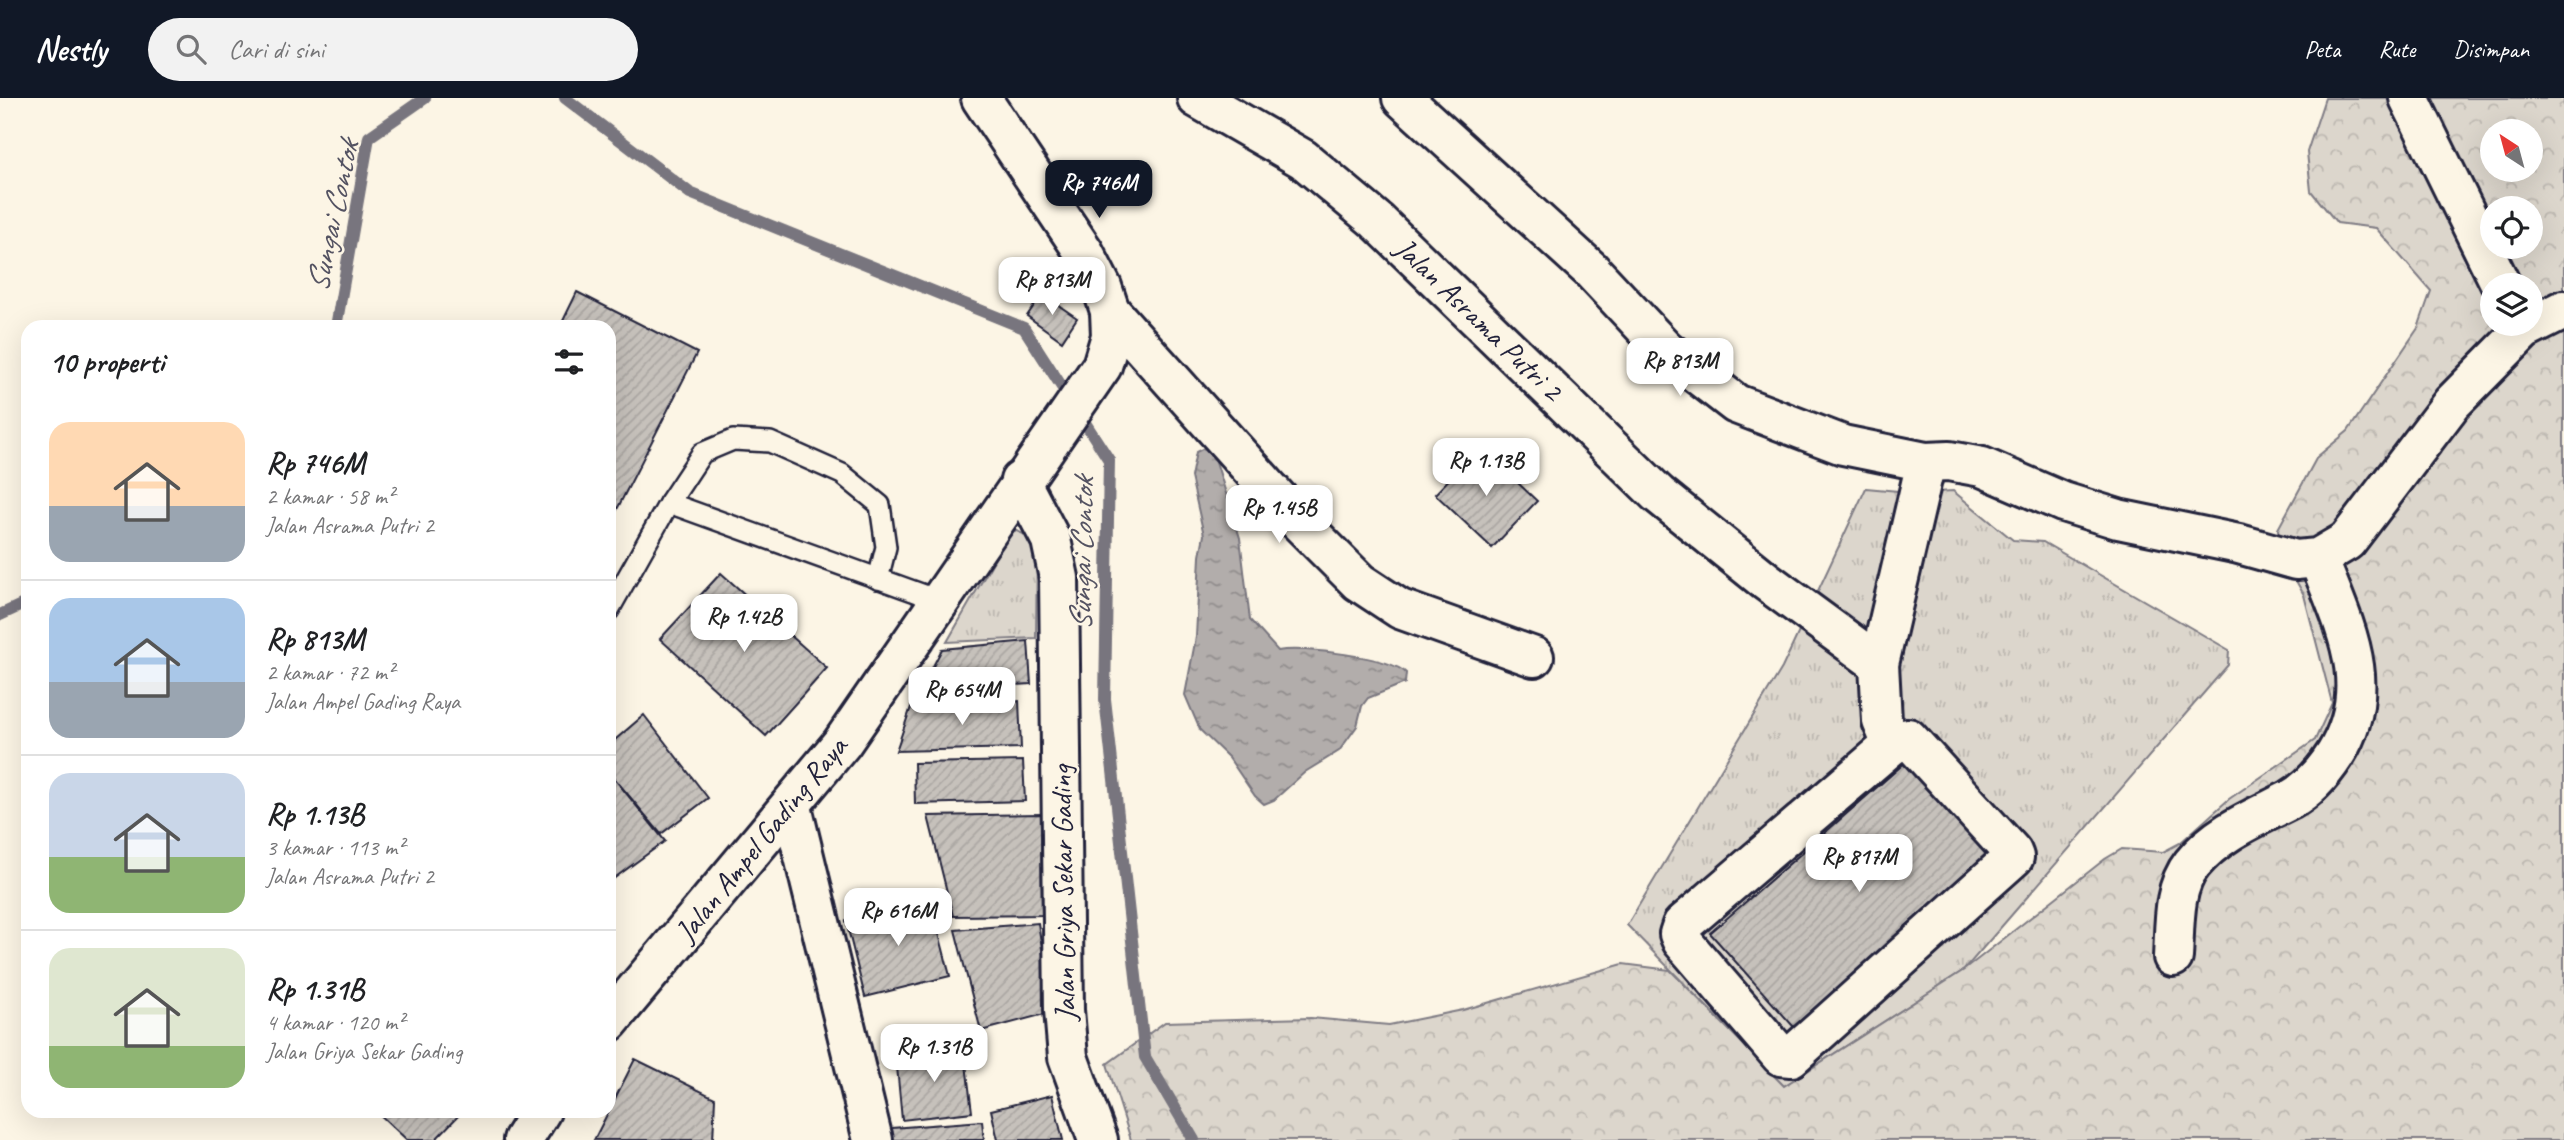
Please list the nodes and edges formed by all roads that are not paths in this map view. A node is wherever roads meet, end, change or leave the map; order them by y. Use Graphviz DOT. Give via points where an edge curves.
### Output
graph roads {
  1 [pos="981,98"];
  2 [pos="1197,98"];
  3 [pos="1402,98"];
  4 [pos="2409,98"];
  5 [pos="2495,273"];
  6 [pos="2564,310"];
  7 [pos="1110,311"];
  8 [pos="2543,318"];
  9 [pos="2514,336"];
  10 [pos="1926,463"];
  11 [pos="1020,481"];
  12 [pos="669,503"];
  13 [pos="2318,558"];
  14 [pos="878,579"];
  15 [pos="616,598"];
  16 [pos="938,600"];
  17 [pos="1534,657"];
  18 [pos="1879,664"];
  19 [pos="1892,745"];
  20 [pos="792,807"];
  21 [pos="2173,957"];
  22 [pos="616,1014"];
  23 [pos="537,1118"];
  24 [pos="523,1140"];
  25 [pos="873,1140"];
  26 [pos="1098,1140"];
  1 -- 7 [label="street" via="1084,252"];
  2 -- 18 [label="street, Jalan Asrama Putri 2" via="1303,159 1377,221 1658,494"];
  3 -- 10 [label="street" via="1590,269 1666,350 1736,404 1843,445"];
  4 -- 5 [label="street"];
  6 -- 8 [label="street"];
  7 -- 11 [label="street, Jalan Ampel Gading Raya" via="1111,337 1102,366"];
  7 -- 17 [label="street" via="1298,521 1359,582 1400,609"];
  9 -- 13 [label="street" via="2452,403 2347,541"];
  10 -- 13 [label="street" via="1949,461 1982,467 2063,502 2118,519 2296,560"];
  10 -- 18 [label="street"];
  11 -- 16 [label="street, Jalan Ampel Gading Raya"];
  11 -- 26 [label="street, Jalan Griya Sekar Gading" via="1051,540 1059,578 1064,1010 1069,1057"];
  12 -- 14 [label="lane"];
  12 -- 14 [label="lane" via="702,453 733,440 770,442 842,474 880,505 886,547"];
  12 -- 15 [label="lane"];
  13 -- 21 [label="street" via="2354,657 2355,712 2346,738 2316,779 2293,798 2226,832 2192,865 2176,906"];
  14 -- 16 [label="lane"];
  16 -- 20 [label="street, Jalan Ampel Gading Raya" via="842,743"];
  18 -- 19 [label="street" via="1882,721"];
  19 -- 19 [label="street" via="1682,925 1682,942 1786,1058 2014,857 1914,743 1908,738"];
  20 -- 22 [label="street, Jalan Ampel Gading Raya"];
  20 -- 25 [label="street"];
  23 -- 24 [label="street"];
}
